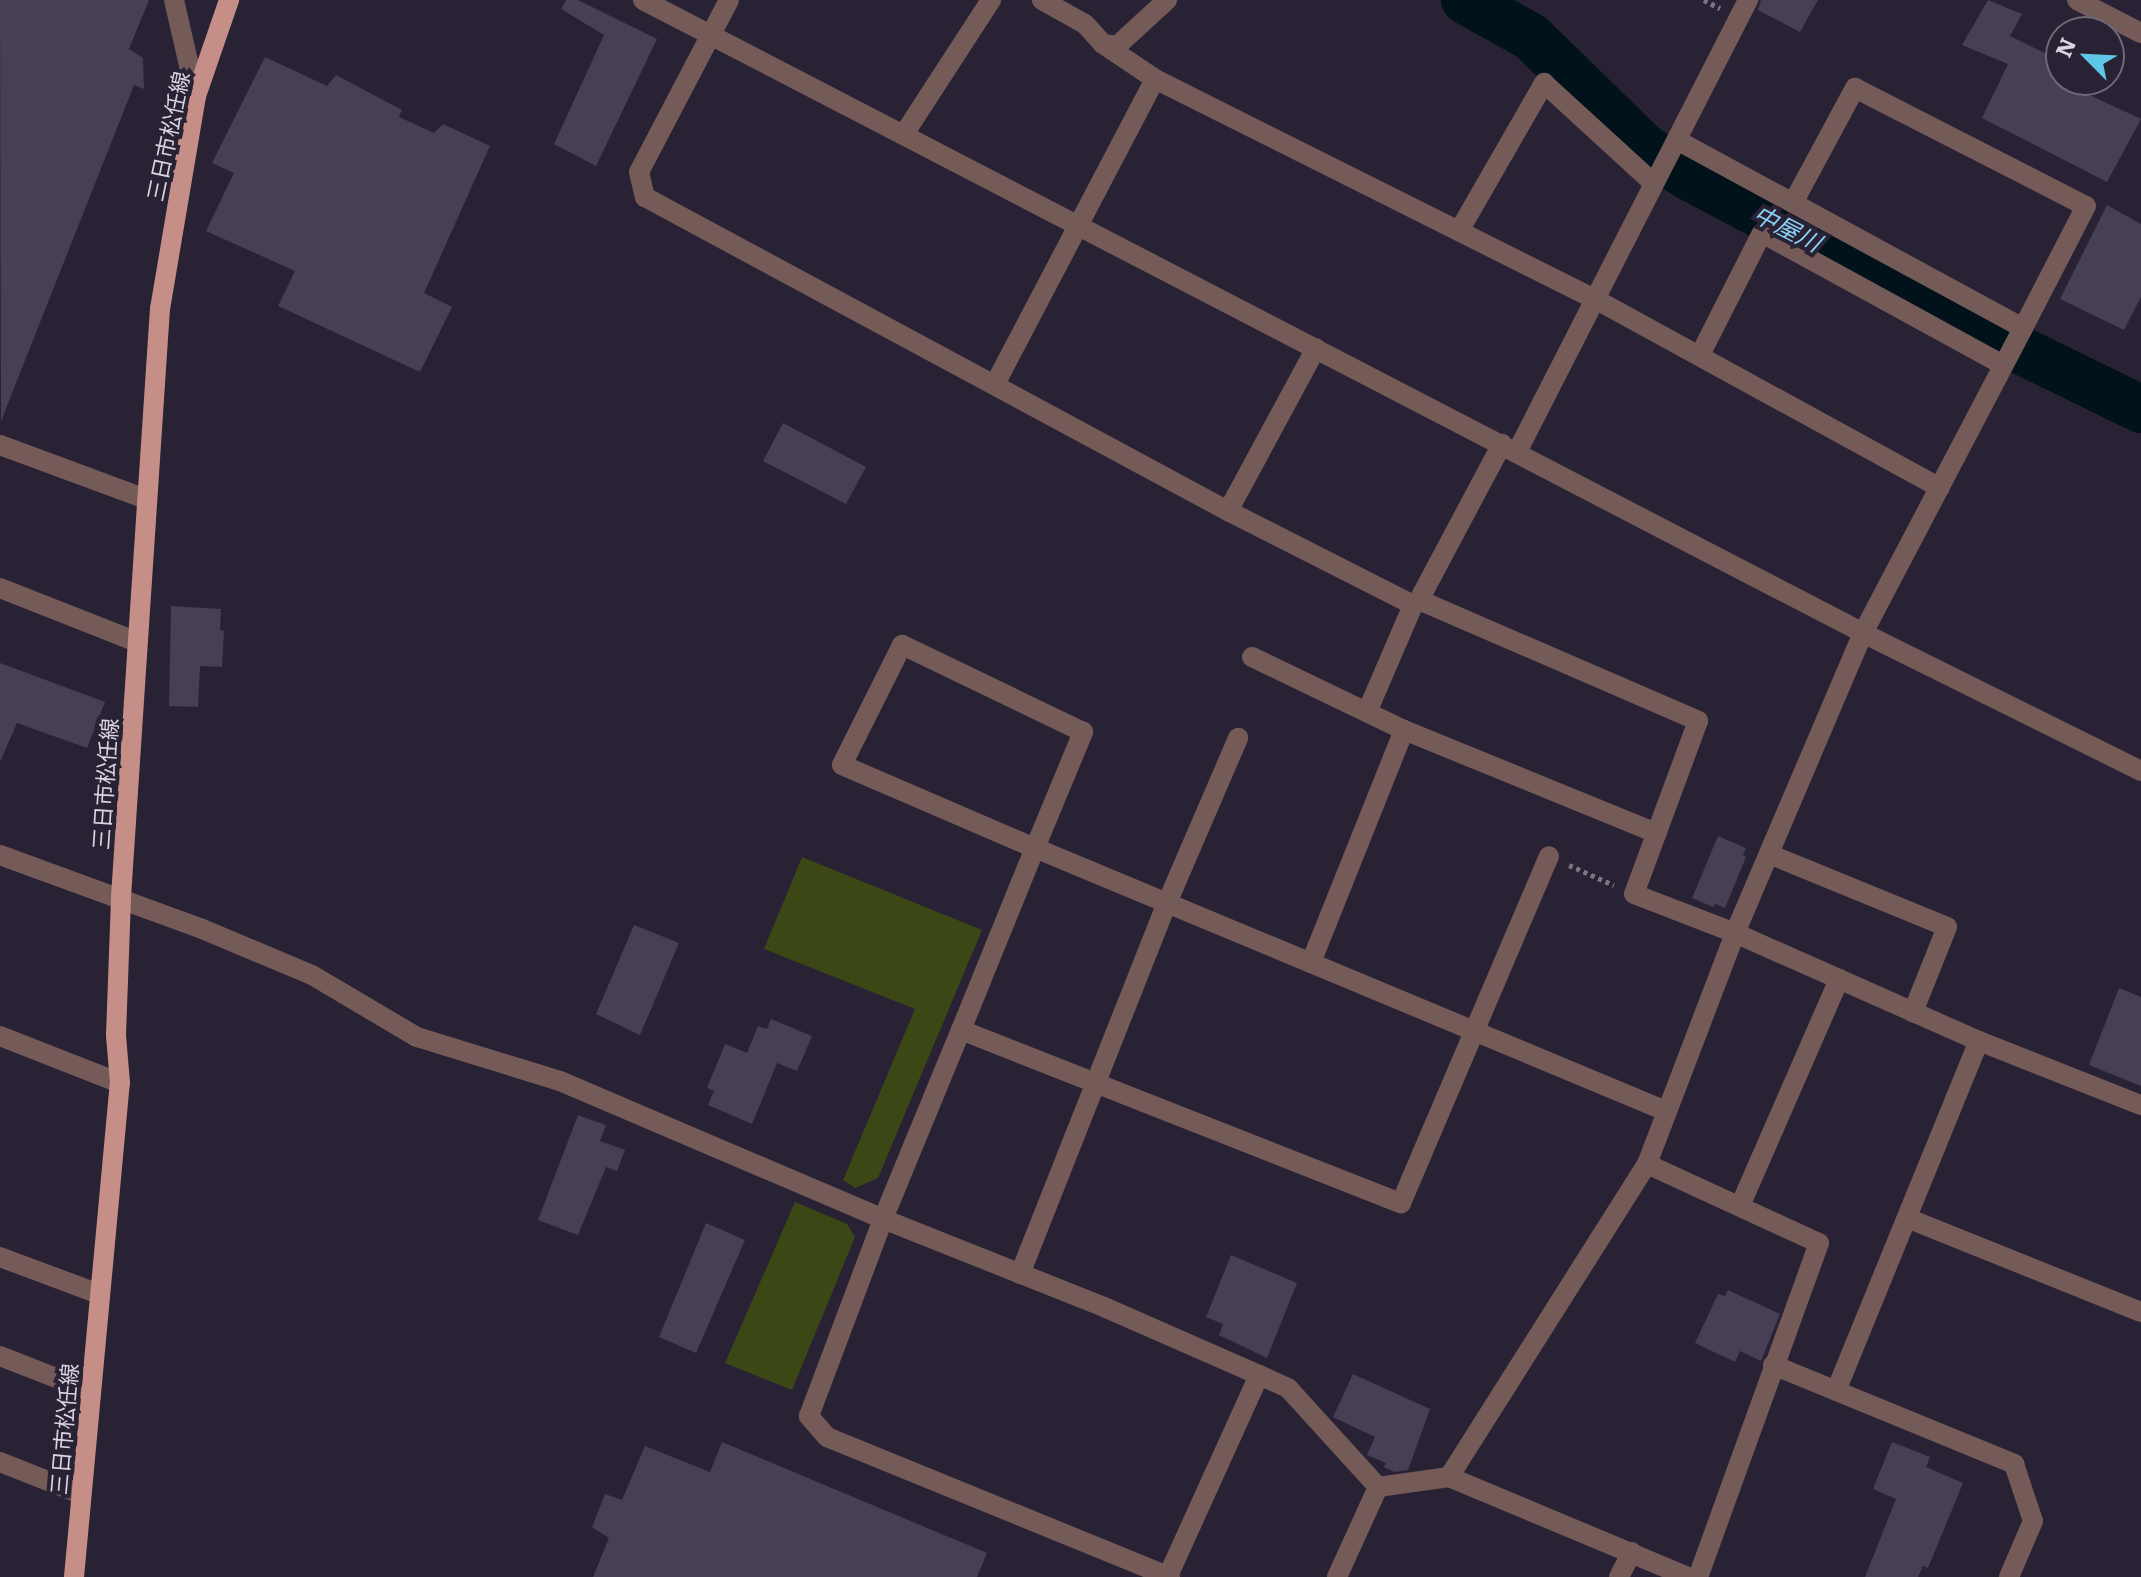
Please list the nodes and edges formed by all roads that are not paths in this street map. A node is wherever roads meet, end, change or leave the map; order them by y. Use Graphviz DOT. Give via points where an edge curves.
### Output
graph roads {
  1 [pos="174,0"];
  2 [pos="229,0"];
  3 [pos="643,0"];
  4 [pos="729,0"];
  5 [pos="991,0"];
  6 [pos="1042,0"];
  7 [pos="1167,0"];
  8 [pos="1748,0"];
  9 [pos="2077,0"];
  10 [pos="712,33"];
  11 [pos="2141,33"];
  12 [pos="1103,44"];
  13 [pos="1155,79"];
  14 [pos="196,96"];
  15 [pos="904,134"];
  16 [pos="1674,145"];
  17 [pos="1657,177"];
  18 [pos="1793,203"];
  19 [pos="1079,227"];
  20 [pos="1459,231"];
  21 [pos="1595,299"];
  22 [pos="2021,333"];
  23 [pos="1316,348"];
  24 [pos="1700,355"];
  25 [pos="2005,361"];
  26 [pos="995,384"];
  27 [pos="0,447"];
  28 [pos="1510,448"];
  29 [pos="1940,488"];
  30 [pos="146,499"];
  31 [pos="1228,511"];
  32 [pos="0,588"];
  33 [pos="1416,603"];
  34 [pos="1863,633"];
  35 [pos="137,642"];
  36 [pos="1252,657"];
  37 [pos="1367,712"];
  38 [pos="1404,730"];
  39 [pos="1238,738"];
  40 [pos="2141,771"];
  41 [pos="1657,833"];
  42 [pos="1035,848"];
  43 [pos="1769,854"];
  44 [pos="0,855"];
  45 [pos="1549,856"];
  46 [pos="121,897"];
  47 [pos="1167,903"];
  48 [pos="1735,933"];
  49 [pos="1311,963"];
  50 [pos="1839,979"];
  51 [pos="1913,1012"];
  52 [pos="961,1030"];
  53 [pos="1474,1031"];
  54 [pos="0,1036"];
  55 [pos="1979,1041"];
  56 [pos="120,1083"];
  57 [pos="1096,1084"];
  58 [pos="2141,1105"];
  59 [pos="1666,1111"];
  60 [pos="1647,1164"];
  61 [pos="1740,1206"];
  62 [pos="1907,1218"];
  63 [pos="883,1219"];
  64 [pos="0,1257"];
  65 [pos="1020,1274"];
  66 [pos="99,1294"];
  67 [pos="2141,1312"];
  68 [pos="0,1356"];
  69 [pos="1773,1365"];
  70 [pos="1259,1375"];
  71 [pos="90,1391"];
  72 [pos="1836,1391"];
  73 [pos="0,1462"];
  74 [pos="1449,1477"];
  75 [pos="1378,1487"];
  76 [pos="81,1494"];
  77 [pos="1632,1552"];
  78 [pos="74,1577"];
  79 [pos="1169,1577"];
  80 [pos="1337,1577"];
  81 [pos="1619,1577"];
  82 [pos="1688,1577"];
  83 [pos="1698,1577"];
  84 [pos="2009,1577"];
  1 -- 14 [label="street"];
  2 -- 14 [label="main road, 三日市松任線"];
  3 -- 10 [label="street"];
  4 -- 10 [label="street"];
  5 -- 15 [label="street"];
  6 -- 12 [label="street" via="1085,24"];
  7 -- 12 [label="street" via="1117,46"];
  8 -- 16 [label="street"];
  9 -- 11 [label="street"];
  10 -- 15 [label="street"];
  10 -- 26 [label="street" via="639,172 645,197"];
  12 -- 13 [label="street"];
  13 -- 19 [label="street"];
  13 -- 20 [label="street"];
  14 -- 30 [label="main road, 三日市松任線" via="160,309"];
  15 -- 19 [label="street"];
  16 -- 17 [label="street"];
  16 -- 18 [label="street"];
  17 -- 20 [label="street" via="1544,83"];
  17 -- 21 [label="street"];
  18 -- 22 [label="street"];
  18 -- 22 [label="street" via="1855,88 2086,206"];
  19 -- 23 [label="street"];
  19 -- 26 [label="street"];
  20 -- 21 [label="street"];
  21 -- 24 [label="street"];
  21 -- 28 [label="street"];
  22 -- 25 [label="street"];
  23 -- 28 [label="street"];
  23 -- 31 [label="street"];
  24 -- 25 [label="street" via="1762,233"];
  24 -- 29 [label="street"];
  25 -- 29 [label="street"];
  26 -- 31 [label="street"];
  27 -- 30 [label="street"];
  28 -- 33 [label="street"];
  28 -- 34 [label="street"];
  29 -- 34 [label="street"];
  30 -- 35 [label="main road, 三日市松任線"];
  31 -- 33 [label="street"];
  32 -- 35 [label="street"];
  33 -- 37 [label="street"];
  33 -- 41 [label="street" via="1698,721"];
  34 -- 40 [label="street"];
  34 -- 43 [label="street"];
  35 -- 46 [label="main road, 三日市松任線"];
  36 -- 37 [label="street"];
  37 -- 38 [label="street"];
  38 -- 41 [label="street"];
  38 -- 49 [label="street"];
  39 -- 47 [label="street"];
  41 -- 48 [label="street" via="1634,894"];
  42 -- 42 [label="street" via="1083,732 902,645 842,765"];
  42 -- 47 [label="street"];
  42 -- 52 [label="street"];
  43 -- 48 [label="street"];
  43 -- 51 [label="street" via="1947,927"];
  44 -- 46 [label="street"];
  45 -- 53 [label="street"];
  46 -- 56 [label="main road, 三日市松任線" via="116,1035"];
  46 -- 63 [label="street" via="312,975 417,1037 560,1081"];
  47 -- 49 [label="street"];
  47 -- 57 [label="street"];
  48 -- 50 [label="street"];
  48 -- 59 [label="street"];
  49 -- 53 [label="street"];
  50 -- 51 [label="street"];
  50 -- 61 [label="street"];
  51 -- 55 [label="street"];
  52 -- 57 [label="street"];
  52 -- 63 [label="street"];
  53 -- 57 [label="street" via="1401,1203"];
  53 -- 59 [label="street"];
  54 -- 56 [label="street"];
  55 -- 58 [label="street"];
  55 -- 62 [label="street"];
  56 -- 66 [label="main road, 三日市松任線"];
  57 -- 65 [label="street"];
  59 -- 60 [label="street"];
  60 -- 61 [label="street"];
  60 -- 74 [label="street"];
  61 -- 69 [label="street" via="1819,1243"];
  62 -- 67 [label="street"];
  62 -- 72 [label="street"];
  63 -- 65 [label="street"];
  63 -- 79 [label="street" via="809,1416 827,1437"];
  64 -- 66 [label="street"];
  65 -- 70 [label="street"];
  66 -- 71 [label="main road, 三日市松任線"];
  68 -- 71 [label="street"];
  69 -- 72 [label="street"];
  69 -- 83 [label="street"];
  70 -- 75 [label="street" via="1288,1388"];
  70 -- 79 [label="street"];
  71 -- 76 [label="main road, 三日市松任線"];
  72 -- 84 [label="street" via="2014,1464 2033,1521"];
  73 -- 76 [label="street"];
  74 -- 75 [label="street"];
  74 -- 77 [label="street"];
  75 -- 80 [label="street"];
  76 -- 78 [label="main road, 三日市松任線"];
  77 -- 81 [label="street"];
  77 -- 82 [label="street"];
}
